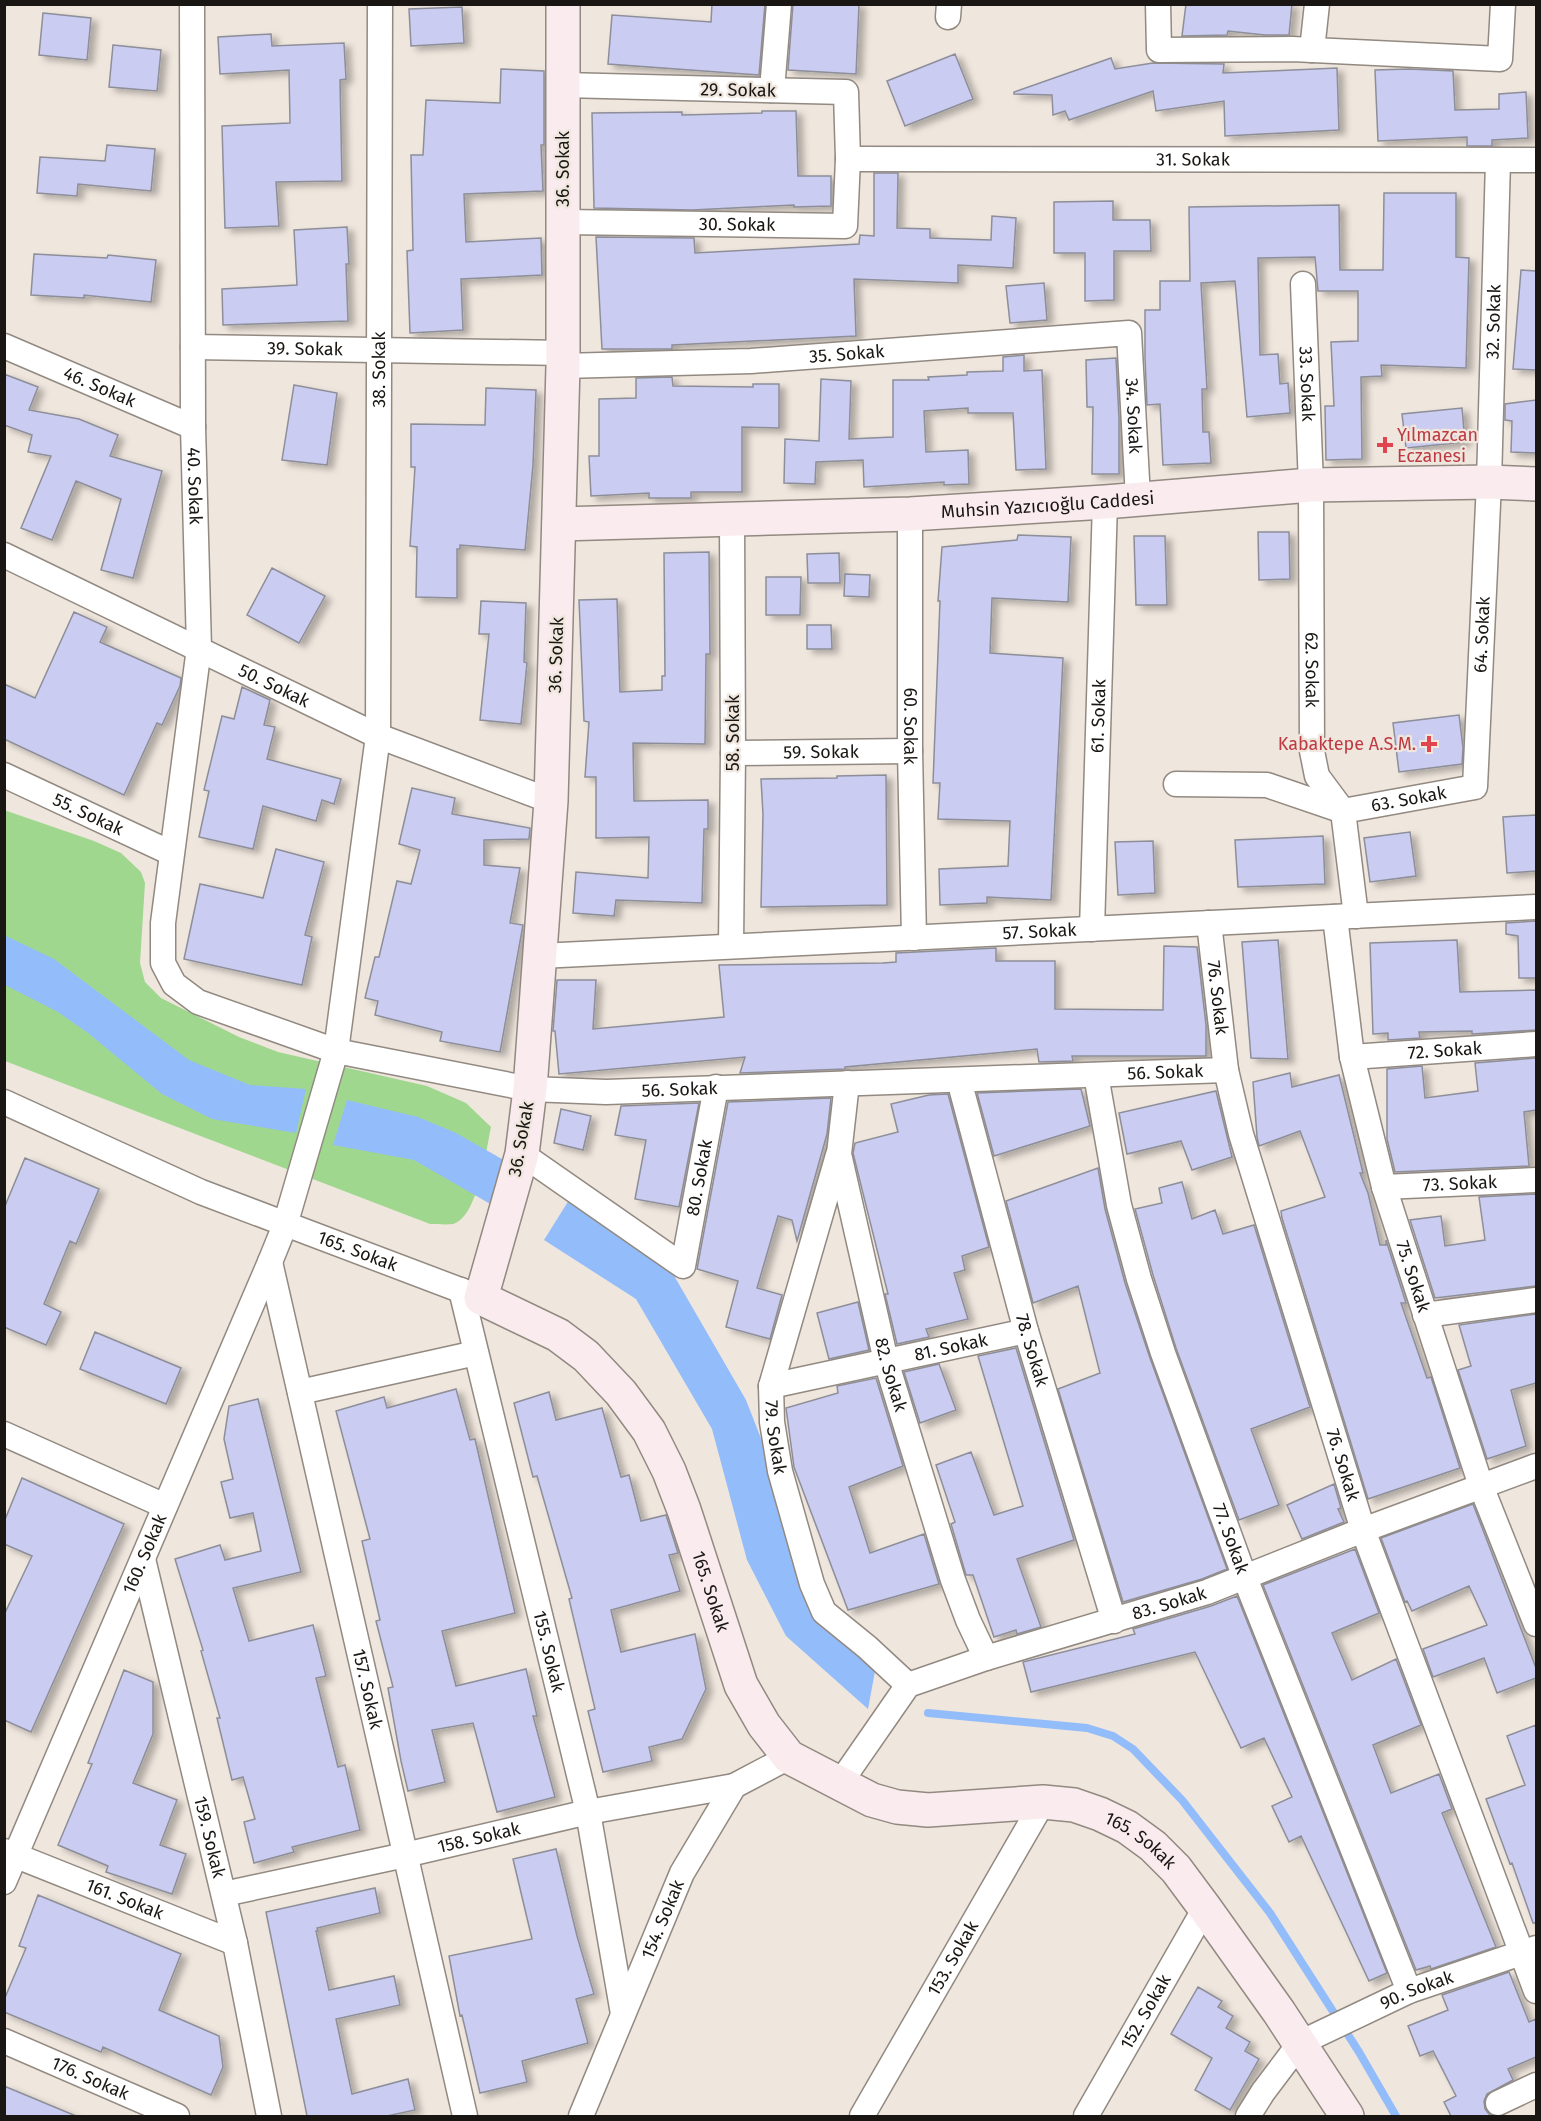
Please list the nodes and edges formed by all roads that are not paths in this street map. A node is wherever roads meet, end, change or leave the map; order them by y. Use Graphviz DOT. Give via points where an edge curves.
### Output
graph roads {
  1 [pos="192,4"];
  2 [pos="380,4"];
  3 [pos="563,4"];
  4 [pos="779,4"];
  5 [pos="1158,4"];
  6 [pos="1317,4"];
  7 [pos="1503,4"];
  8 [pos="1312,50"];
  9 [pos="563,85"];
  10 [pos="772,90"];
  11 [pos="848,159"];
  12 [pos="1536,160"];
  13 [pos="1498,161"];
  14 [pos="563,222"];
  15 [pos="1303,284"];
  16 [pos="1129,333"];
  17 [pos="4,345"];
  18 [pos="193,347"];
  19 [pos="380,350"];
  20 [pos="563,359"];
  21 [pos="193,426"];
  22 [pos="1489,482"];
  23 [pos="1536,484"];
  24 [pos="1311,485"];
  25 [pos="1138,498"];
  26 [pos="1105,502"];
  27 [pos="910,514"];
  28 [pos="732,519"];
  29 [pos="559,524"];
  30 [pos="4,555"];
  31 [pos="199,648"];
  32 [pos="378,736"];
  33 [pos="910,751"];
  34 [pos="733,753"];
  35 [pos="4,775"];
  36 [pos="1176,784"];
  37 [pos="1475,787"];
  38 [pos="551,801"];
  39 [pos="1343,811"];
  40 [pos="171,853"];
  41 [pos="1536,907"];
  42 [pos="1346,916"];
  43 [pos="1209,923"];
  44 [pos="1092,929"];
  45 [pos="914,938"];
  46 [pos="731,946"];
  47 [pos="540,956"];
  48 [pos="163,963"];
  49 [pos="1536,1044"];
  50 [pos="336,1051"];
  51 [pos="1352,1057"];
  52 [pos="1226,1071"];
  53 [pos="1096,1075"];
  54 [pos="959,1080"];
  55 [pos="847,1083"];
  56 [pos="716,1088"];
  57 [pos="530,1089"];
  58 [pos="7,1112"];
  59 [pos="522,1154"];
  60 [pos="839,1154"];
  61 [pos="1536,1180"];
  62 [pos="1384,1187"];
  63 [pos="285,1225"];
  64 [pos="270,1262"];
  65 [pos="471,1294"];
  66 [pos="1536,1300"];
  67 [pos="1425,1315"];
  68 [pos="1026,1331"];
  69 [pos="476,1353"];
  70 [pos="886,1361"];
  71 [pos="771,1386"];
  72 [pos="300,1392"];
  73 [pos="4,1434"];
  74 [pos="1536,1466"];
  75 [pos="1481,1486"];
  76 [pos="165,1506"];
  77 [pos="1363,1530"];
  78 [pos="143,1559"];
  79 [pos="1245,1578"];
  80 [pos="1531,1595"];
  81 [pos="1114,1621"];
  82 [pos="1536,1624"];
  83 [pos="986,1658"];
  84 [pos="908,1685"];
  85 [pos="789,1757"];
  86 [pos="840,1783"];
  87 [pos="734,1786"];
  88 [pos="1043,1802"];
  89 [pos="588,1812"];
  90 [pos="10,1853"];
  91 [pos="405,1855"];
  92 [pos="4,1882"];
  93 [pos="224,1894"];
  94 [pos="1205,1908"];
  95 [pos="235,1943"];
  96 [pos="1529,1951"];
  97 [pos="1409,1991"];
  98 [pos="1536,1991"];
  99 [pos="623,2014"];
  100 [pos="4,2041"];
  101 [pos="1300,2043"];
  102 [pos="1536,2085"];
  103 [pos="1498,2103"];
  104 [pos="177,2116"];
  105 [pos="269,2116"];
  106 [pos="465,2116"];
  107 [pos="581,2116"];
  108 [pos="862,2116"];
  109 [pos="1086,2116"];
  110 [pos="1248,2116"];
  111 [pos="1347,2116"];
  1 -- 18 [label="street, 40. Sokak"];
  2 -- 19 [label="street, 38. Sokak"];
  3 -- 9 [label="main road, 36. Sokak"];
  4 -- 10 [label="street"];
  5 -- 8 [label="street" via="1159,50"];
  6 -- 8 [label="street"];
  7 -- 8 [label="street" via="1500,60"];
  9 -- 10 [label="street, 29. Sokak"];
  9 -- 14 [label="main road, 36. Sokak"];
  10 -- 11 [label="street, 29. Sokak" via="846,92"];
  11 -- 13 [label="street, 31. Sokak"];
  11 -- 14 [label="street, 30. Sokak" via="845,226"];
  12 -- 13 [label="street, 31. Sokak"];
  13 -- 22 [label="street, 32. Sokak"];
  14 -- 20 [label="main road, 36. Sokak"];
  15 -- 24 [label="street, 33. Sokak"];
  16 -- 20 [label="street, 35. Sokak" via="751,361"];
  16 -- 25 [label="street, 34. Sokak"];
  17 -- 21 [label="street, 46. Sokak"];
  18 -- 19 [label="street, 39. Sokak"];
  18 -- 21 [label="street, 40. Sokak"];
  19 -- 20 [label="street, 39. Sokak"];
  19 -- 32 [label="street, 38. Sokak"];
  20 -- 29 [label="main road, 36. Sokak"];
  21 -- 31 [label="street, 40. Sokak"];
  22 -- 23 [label="main road, Muhsin Yazıcıoğlu Caddesi"];
  22 -- 24 [label="main road, Muhsin Yazıcıoğlu Caddesi"];
  22 -- 37 [label="street, 64. Sokak"];
  24 -- 25 [label="main road, Muhsin Yazıcıoğlu Caddesi"];
  24 -- 39 [label="street, 62. Sokak" via="1312,751 1317,776"];
  25 -- 26 [label="main road, Muhsin Yazıcıoğlu Caddesi"];
  26 -- 27 [label="main road, Muhsin Yazıcıoğlu Caddesi"];
  26 -- 44 [label="street, 61. Sokak"];
  27 -- 28 [label="main road, Muhsin Yazıcıoğlu Caddesi"];
  27 -- 33 [label="street, 60. Sokak"];
  28 -- 29 [label="main road, Muhsin Yazıcıoğlu Caddesi"];
  28 -- 34 [label="street, 58. Sokak"];
  29 -- 38 [label="main road, 36. Sokak"];
  30 -- 31 [label="street, 50. Sokak"];
  31 -- 32 [label="street, 50. Sokak"];
  31 -- 40 [label="street, 40. Sokak"];
  32 -- 38 [label="street, 50. Sokak"];
  32 -- 50 [label="street, 38. Sokak"];
  33 -- 34 [label="street, 59. Sokak"];
  33 -- 45 [label="street, 60. Sokak"];
  34 -- 46 [label="street, 58. Sokak"];
  35 -- 40 [label="street, 55. Sokak"];
  36 -- 39 [label="street" via="1267,785"];
  37 -- 39 [label="street, 63. Sokak"];
  38 -- 47 [label="main road, 36. Sokak"];
  39 -- 42 [label="street, 62. Sokak"];
  40 -- 48 [label="street, 40. Sokak"];
  41 -- 42 [label="street, 57. Sokak"];
  42 -- 43 [label="street, 57. Sokak"];
  42 -- 51 [label="street, 75. Sokak"];
  43 -- 44 [label="street, 57. Sokak"];
  43 -- 52 [label="street, 76. Sokak"];
  44 -- 45 [label="street, 57. Sokak"];
  45 -- 46 [label="street, 57. Sokak"];
  46 -- 47 [label="street, 57. Sokak"];
  47 -- 57 [label="main road, 36. Sokak"];
  48 -- 50 [label="street, 56. Sokak" via="174,984 198,1002"];
  49 -- 51 [label="street, 72. Sokak"];
  50 -- 57 [label="street, 56. Sokak"];
  50 -- 63 [label="street, 160. Sokak"];
  51 -- 62 [label="street, 75. Sokak"];
  52 -- 53 [label="street, 56. Sokak"];
  52 -- 77 [label="street, 76. Sokak" via="1241,1134"];
  53 -- 54 [label="street, 56. Sokak"];
  53 -- 79 [label="street, 77. Sokak" via="1119,1205 1138,1280"];
  54 -- 55 [label="street, 56. Sokak"];
  54 -- 68 [label="street, 78. Sokak"];
  55 -- 56 [label="street, 56. Sokak"];
  55 -- 60 [label="street, 82. Sokak"];
  56 -- 57 [label="street, 56. Sokak" via="606,1092"];
  56 -- 59 [label="street, 80. Sokak" via="683,1266"];
  57 -- 59 [label="main road, 36. Sokak"];
  58 -- 63 [label="street, 165. Sokak"];
  59 -- 65 [label="main road, 36. Sokak"];
  60 -- 70 [label="street, 82. Sokak"];
  60 -- 71 [label="street, 79. Sokak"];
  61 -- 62 [label="street, 73. Sokak"];
  62 -- 67 [label="street, 75. Sokak"];
  63 -- 64 [label="street, 160. Sokak"];
  63 -- 65 [label="street, 165. Sokak"];
  64 -- 72 [label="street, 157. Sokak"];
  64 -- 76 [label="street, 160. Sokak"];
  65 -- 69 [label="street, 155. Sokak"];
  65 -- 85 [label="main road, 165. Sokak" via="558,1335 586,1356 621,1393 649,1431 684,1510 741,1685 764,1725"];
  66 -- 67 [label="street"];
  67 -- 75 [label="street, 75. Sokak"];
  68 -- 70 [label="street, 81. Sokak"];
  68 -- 81 [label="street, 78. Sokak"];
  69 -- 72 [label="street"];
  69 -- 89 [label="street, 155. Sokak"];
  70 -- 71 [label="street, 81. Sokak"];
  70 -- 83 [label="street, 82. Sokak" via="953,1580"];
  71 -- 84 [label="street, 79. Sokak" via="780,1471 812,1584 824,1612"];
  72 -- 91 [label="street, 157. Sokak"];
  73 -- 76 [label="street"];
  74 -- 75 [label="street, 83. Sokak"];
  75 -- 77 [label="street, 83. Sokak"];
  75 -- 80 [label="street, 75. Sokak"];
  76 -- 78 [label="street, 160. Sokak"];
  77 -- 79 [label="street, 83. Sokak"];
  77 -- 96 [label="street, 76. Sokak"];
  78 -- 90 [label="street, 160. Sokak"];
  78 -- 93 [label="street, 159. Sokak"];
  79 -- 81 [label="street, 83. Sokak"];
  79 -- 97 [label="street, 77. Sokak"];
  80 -- 82 [label="street, 75. Sokak"];
  81 -- 83 [label="street, 83. Sokak"];
  83 -- 84 [label="street, 83. Sokak"];
  84 -- 86 [label="street"];
  85 -- 86 [label="main road, 165. Sokak"];
  85 -- 87 [label="street"];
  86 -- 88 [label="main road, 165. Sokak" via="872,1800 928,1810"];
  87 -- 89 [label="street, 158. Sokak"];
  87 -- 99 [label="street, 154. Sokak" via="682,1873"];
  88 -- 94 [label="main road, 165. Sokak" via="1074,1805 1127,1827 1176,1869"];
  88 -- 108 [label="street, 153. Sokak"];
  89 -- 91 [label="street, 158. Sokak"];
  89 -- 99 [label="street, 155. Sokak"];
  90 -- 92 [label="street, 160. Sokak"];
  90 -- 95 [label="street, 161. Sokak"];
  91 -- 93 [label="street, 158. Sokak"];
  91 -- 106 [label="street, 157. Sokak"];
  93 -- 95 [label="street, 159. Sokak"];
  94 -- 101 [label="main road, 165. Sokak"];
  94 -- 109 [label="street, 152. Sokak"];
  95 -- 105 [label="street, 159. Sokak"];
  96 -- 97 [label="street, 90. Sokak"];
  96 -- 98 [label="street, 76. Sokak"];
  97 -- 101 [label="street, 90. Sokak"];
  99 -- 107 [label="street, 154. Sokak"];
  100 -- 104 [label="street, 176. Sokak"];
  101 -- 110 [label="street"];
  101 -- 111 [label="main road, 165. Sokak"];
  102 -- 103 [label="street"];
}
